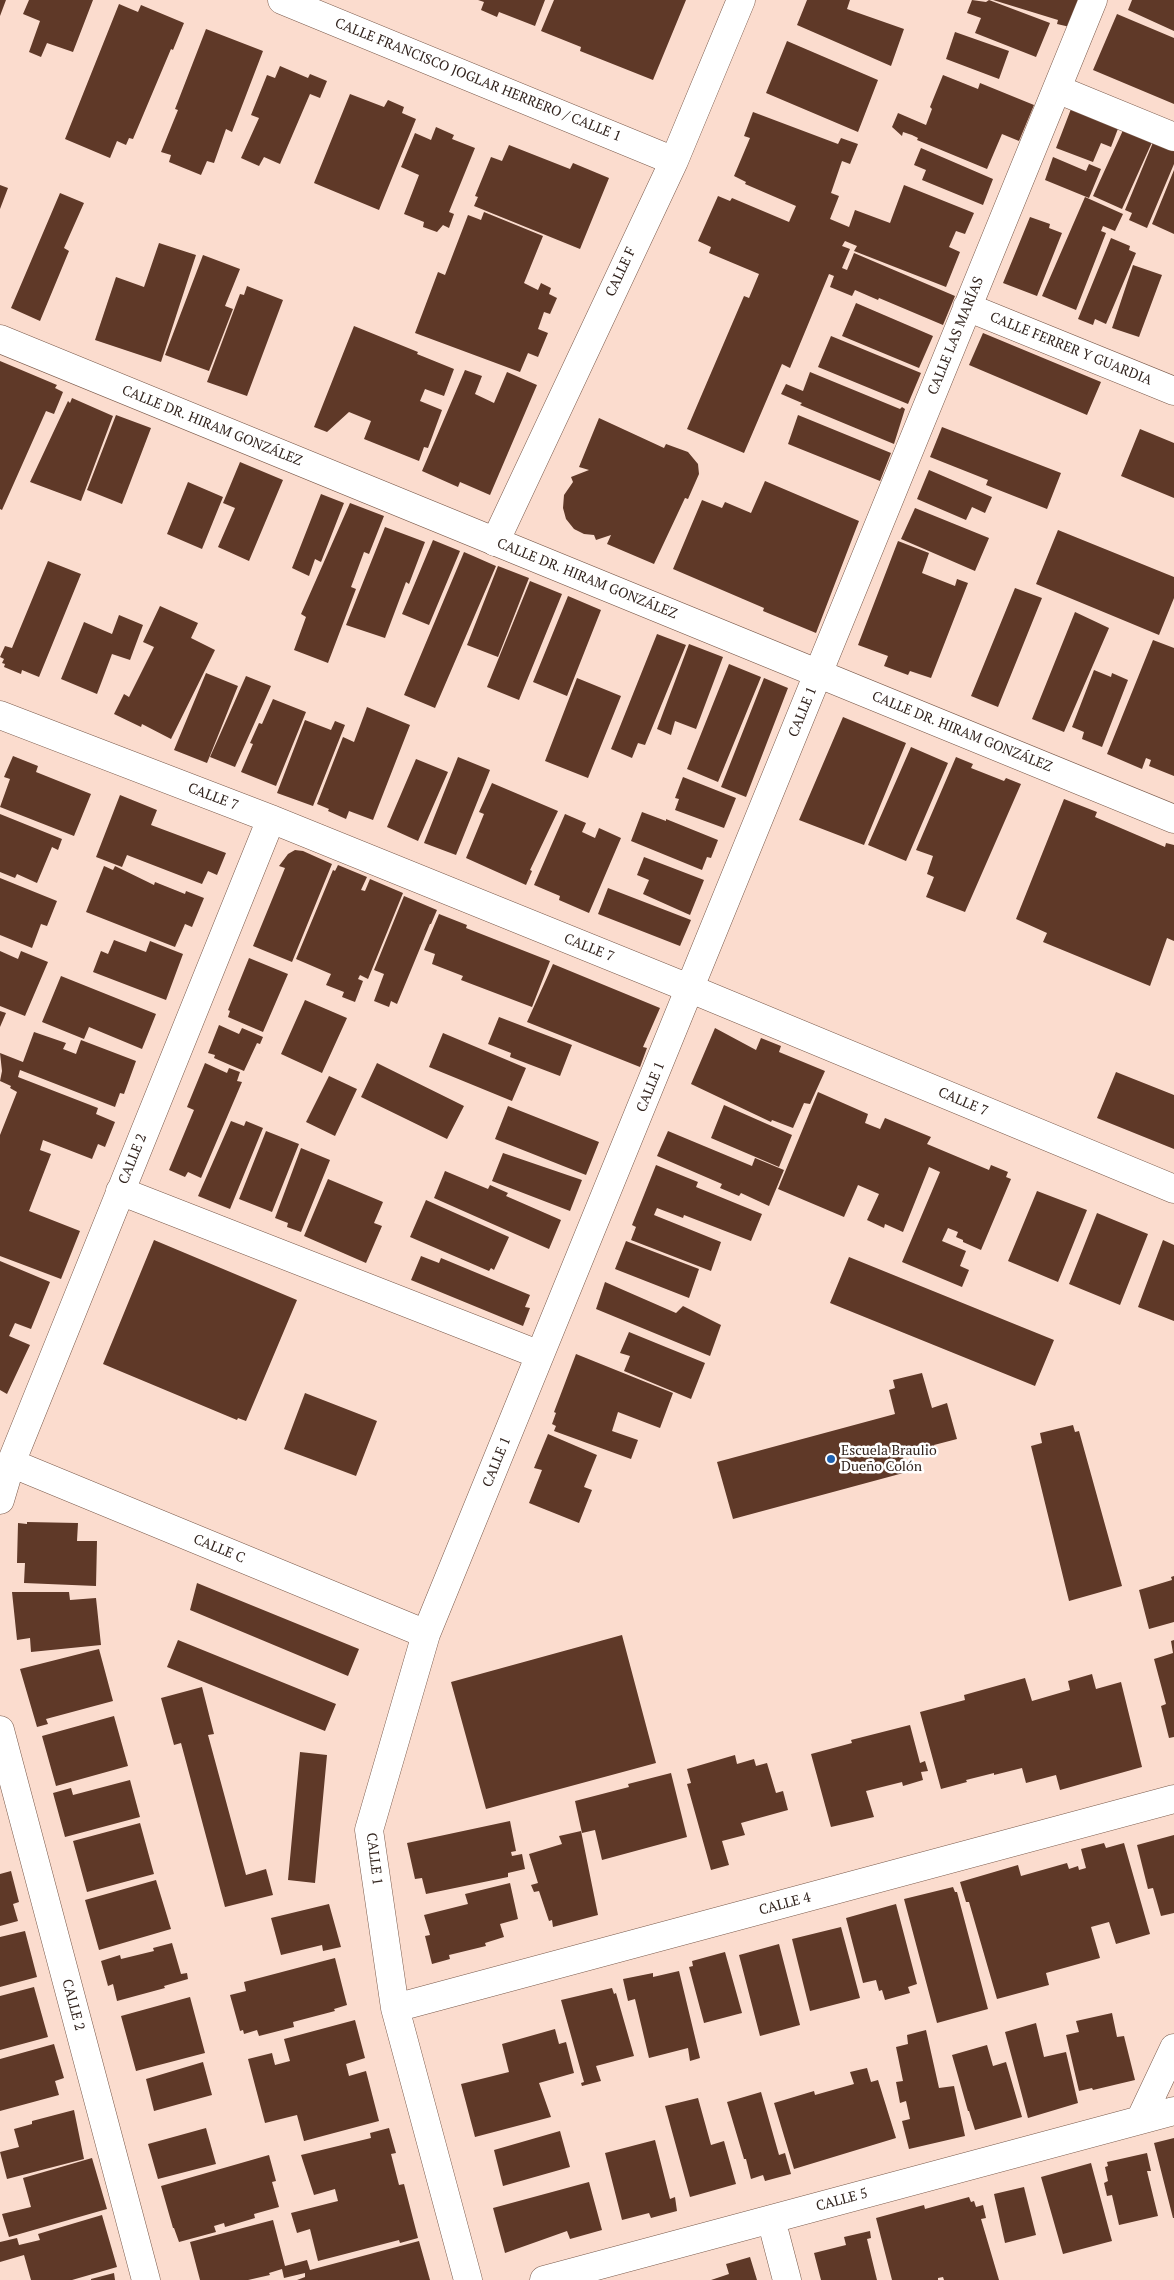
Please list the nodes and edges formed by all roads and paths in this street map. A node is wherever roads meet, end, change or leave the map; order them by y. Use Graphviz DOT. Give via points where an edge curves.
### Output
graph roads {
  1 [pos="282,0"];
  2 [pos="740,0"];
  3 [pos="1093,0"];
  4 [pos="1057,89"];
  5 [pos="1174,137"];
  6 [pos="674,161"];
  7 [pos="968,307"];
  8 [pos="0,339"];
  9 [pos="1174,391"];
  10 [pos="495,542"];
  11 [pos="819,673"];
  12 [pos="0,715"];
  13 [pos="271,819"];
  14 [pos="1174,819"];
  15 [pos="691,989"];
  16 [pos="1174,1189"];
  17 [pos="120,1191"];
  18 [pos="540,1355"];
  19 [pos="11,1463"];
  20 [pos="0,1500"];
  21 [pos="426,1634"];
  22 [pos="0,1730"];
  23 [pos="1174,1799"];
  24 [pos="395,2008"];
  25 [pos="1174,2048"];
  26 [pos="1174,2111"];
  27 [pos="1140,2120"];
  28 [pos="771,2219"];
  29 [pos="146,2280"];
  30 [pos="468,2280"];
  31 [pos="544,2280"];
  32 [pos="787,2280"];
  1 -- 6 [label="street, CALLE FRANCISCO JOGLAR HERRERO / CALLE 1"];
  2 -- 6 [label="street, CALLE F"];
  3 -- 4 [label="street, CALLE LAS MARÍAS"];
  4 -- 5 [label="street"];
  4 -- 7 [label="street, CALLE LAS MARÍAS"];
  6 -- 10 [label="street, CALLE F"];
  7 -- 9 [label="street, CALLE FERRER Y GUARDIA"];
  7 -- 11 [label="street, CALLE LAS MARÍAS"];
  8 -- 10 [label="street, CALLE DR. HIRAM GONZÁLEZ"];
  10 -- 11 [label="street, CALLE DR. HIRAM GONZÁLEZ"];
  11 -- 14 [label="street, CALLE DR. HIRAM GONZÁLEZ"];
  11 -- 15 [label="street, CALLE 1"];
  12 -- 13 [label="street, CALLE 7"];
  13 -- 15 [label="street, CALLE 7"];
  13 -- 17 [label="street, CALLE 2"];
  15 -- 16 [label="street, CALLE 7"];
  15 -- 18 [label="street, CALLE 1"];
  17 -- 18 [label="street"];
  17 -- 19 [label="street, CALLE 2"];
  18 -- 21 [label="street, CALLE 1"];
  19 -- 20 [label="street, CALLE 2"];
  19 -- 21 [label="street, CALLE C"];
  21 -- 24 [label="street, CALLE 1" via="369,1830"];
  22 -- 29 [label="street, CALLE 2"];
  23 -- 24 [label="street, CALLE 4"];
  24 -- 30 [label="street, CALLE 1"];
  25 -- 27 [label="street"];
  26 -- 27 [label="street, CALLE 5"];
  27 -- 28 [label="street, CALLE 5"];
  28 -- 31 [label="street, CALLE 5"];
  28 -- 32 [label="street"];
}
